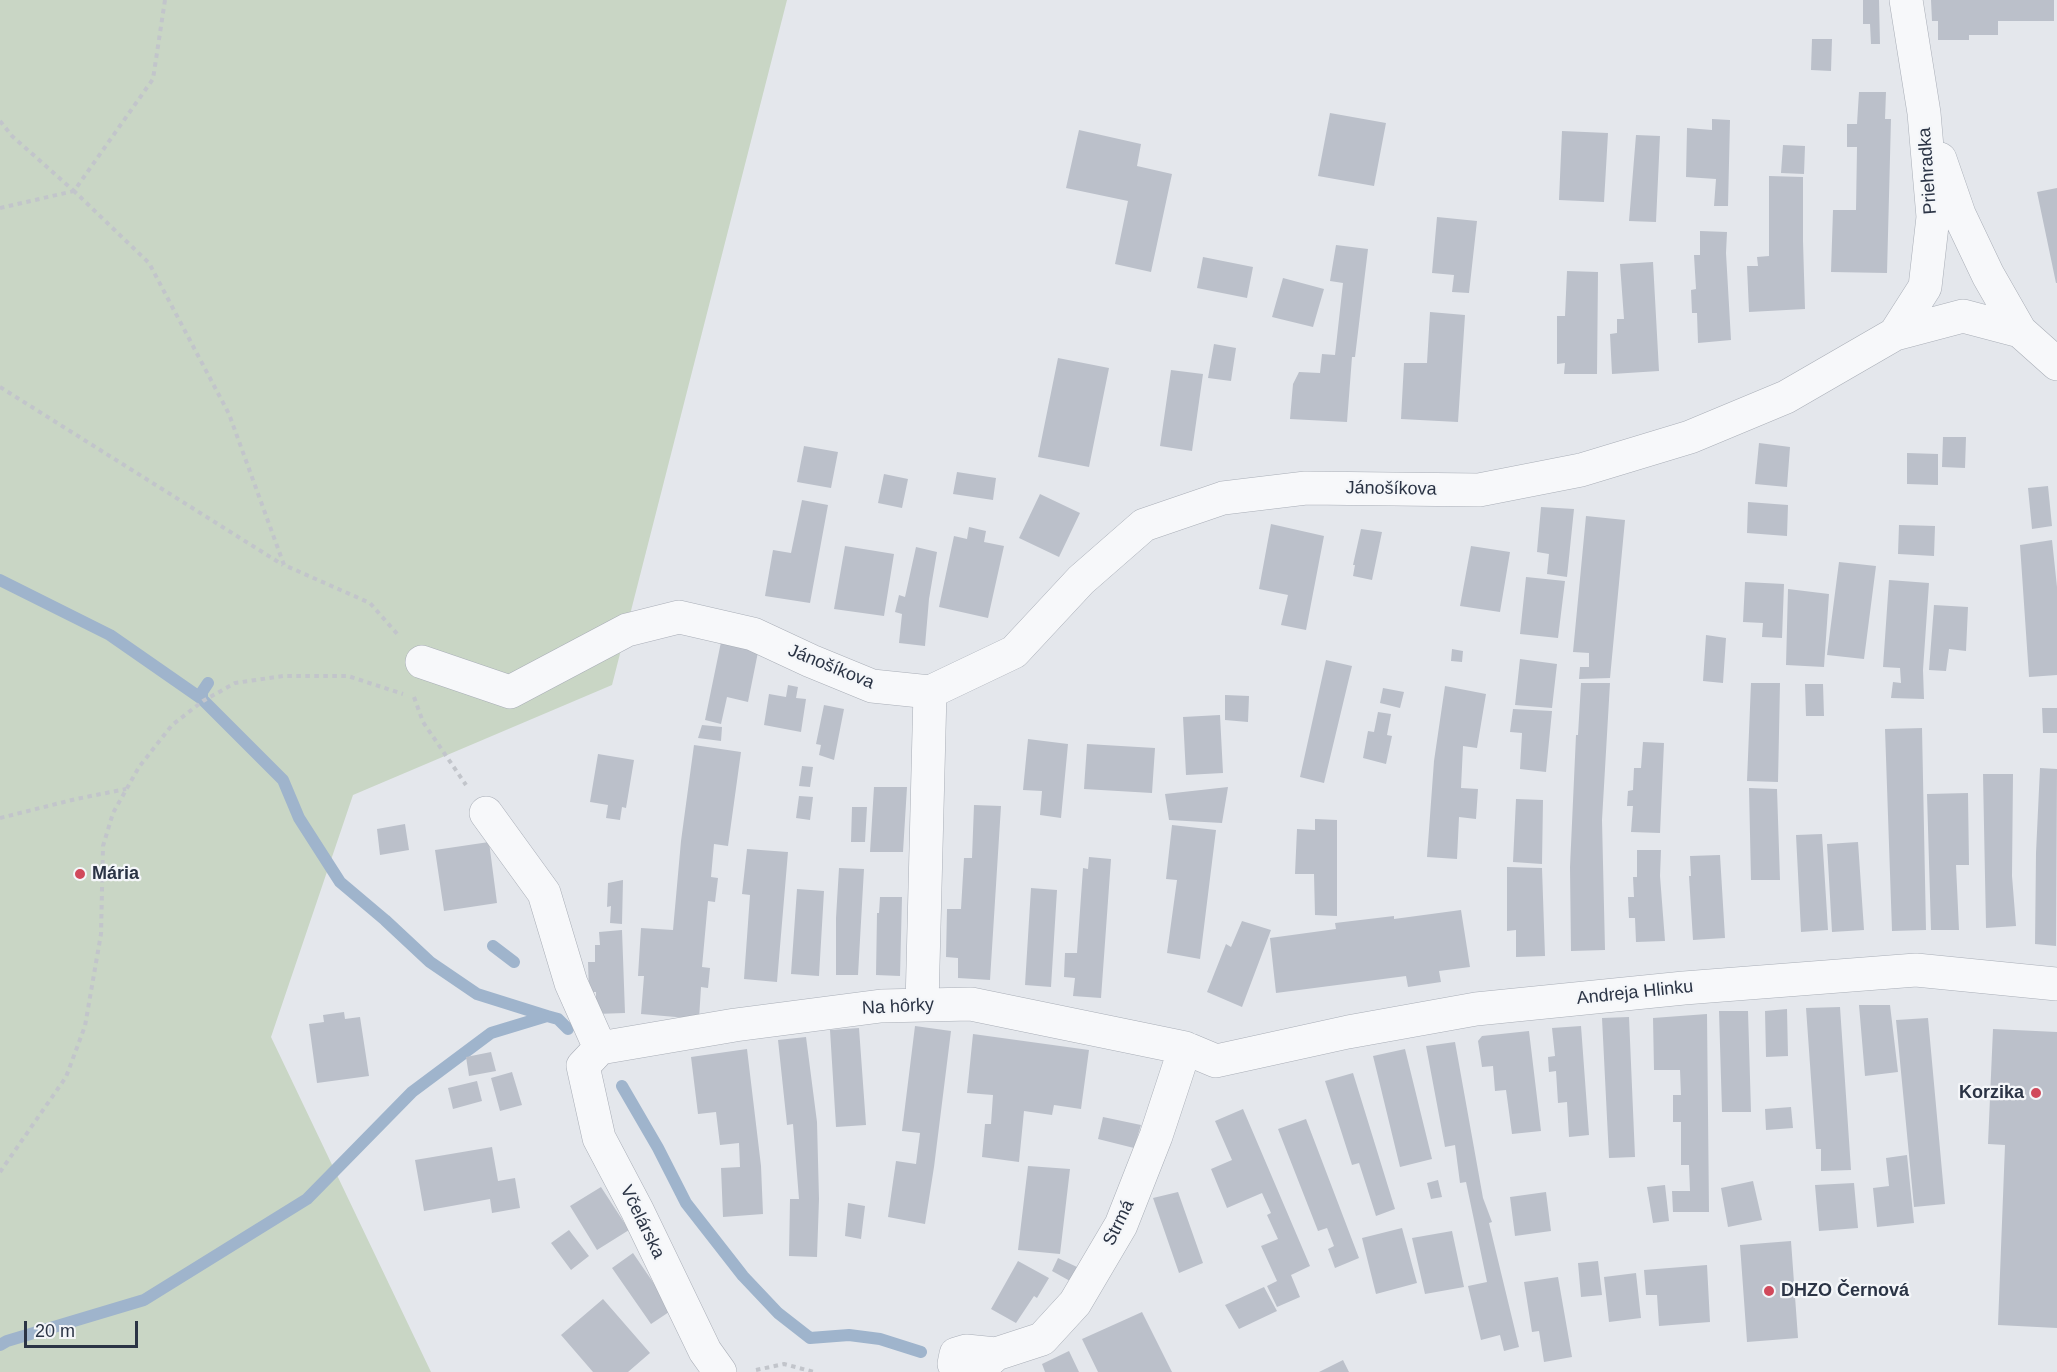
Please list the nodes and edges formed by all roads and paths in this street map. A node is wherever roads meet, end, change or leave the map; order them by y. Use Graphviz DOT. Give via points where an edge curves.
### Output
graph roads {
  1 [pos="165,0"];
  2 [pos="1906,0"];
  3 [pos="1924,113"];
  4 [pos="0,120"];
  5 [pos="74,191"];
  6 [pos="0,208"];
  7 [pos="2020,331"];
  8 [pos="1895,334"];
  9 [pos="2057,364"];
  10 [pos="0,387"];
  11 [pos="284,565"];
  12 [pos="422,662"];
  13 [pos="930,692"];
  14 [pos="415,698"];
  15 [pos="425,701"];
  16 [pos="127,788"];
  17 [pos="486,813"];
  18 [pos="0,818"];
  19 [pos="2057,984"];
  20 [pos="922,1005"];
  21 [pos="1185,1048"];
  22 [pos="591,1057"];
  23 [pos="1216,1061"];
  24 [pos="0,1173"];
  25 [pos="986,1363"];
  26 [pos="704,1365"];
  27 [pos="747,1372"];
  28 [pos="814,1372"];
  29 [pos="959,1372"];
  1 -- 5 [label="path" via="153,79"];
  2 -- 3 [label="street, Priehradka"];
  3 -- 7 [label="street" via="1959,214"];
  3 -- 8 [label="street, Priehradka" via="1933,217 1925,287"];
  4 -- 5 [label="path" via="12,136"];
  5 -- 6 [label="path"];
  5 -- 11 [label="path" via="149,263 229,414"];
  7 -- 8 [label="street, Jánošíkova" via="1963,316"];
  7 -- 9 [label="street, Jánošíkova"];
  8 -- 13 [label="street, Jánošíkova" via="1786,398 1690,437 1581,470 1479,490 1306,488 1223,498 1144,525 1081,580 1014,652"];
  10 -- 11 [label="path"];
  11 -- 12 [label="path" via="370,603"];
  12 -- 13 [label="street, Jánošíkova" via="510,692 627,630 679,617 753,634 872,686"];
  12 -- 14 [label="path" via="410,685"];
  13 -- 20 [label="street"];
  14 -- 15 [label="path"];
  14 -- 16 [label="path" via="348,676 283,676 235,683 172,725"];
  14 -- 17 [label="path" via="423,722"];
  16 -- 18 [label="path"];
  16 -- 24 [label="path" via="113,813 103,846 101,934 85,1026 66,1077"];
  17 -- 22 [label="street, Včelárska" via="544,893"];
  19 -- 23 [label="street, Andreja Hlinku" via="1916,970 1684,988 1476,1009"];
  20 -- 21 [label="street, Na hôrky" via="971,1004"];
  20 -- 22 [label="street, Na hôrky" via="880,1006 735,1025"];
  21 -- 23 [label="street, Na hôrky"];
  21 -- 25 [label="street, Strmá" via="1121,1225 1075,1303 1042,1339"];
  22 -- 26 [label="street, Včelárska" via="600,1138 637,1210"];
  25 -- 29 [label="street, Strmá" via="966,1351 956,1354 954,1364"];
  27 -- 28 [label="path" via="784,1364"];
}
